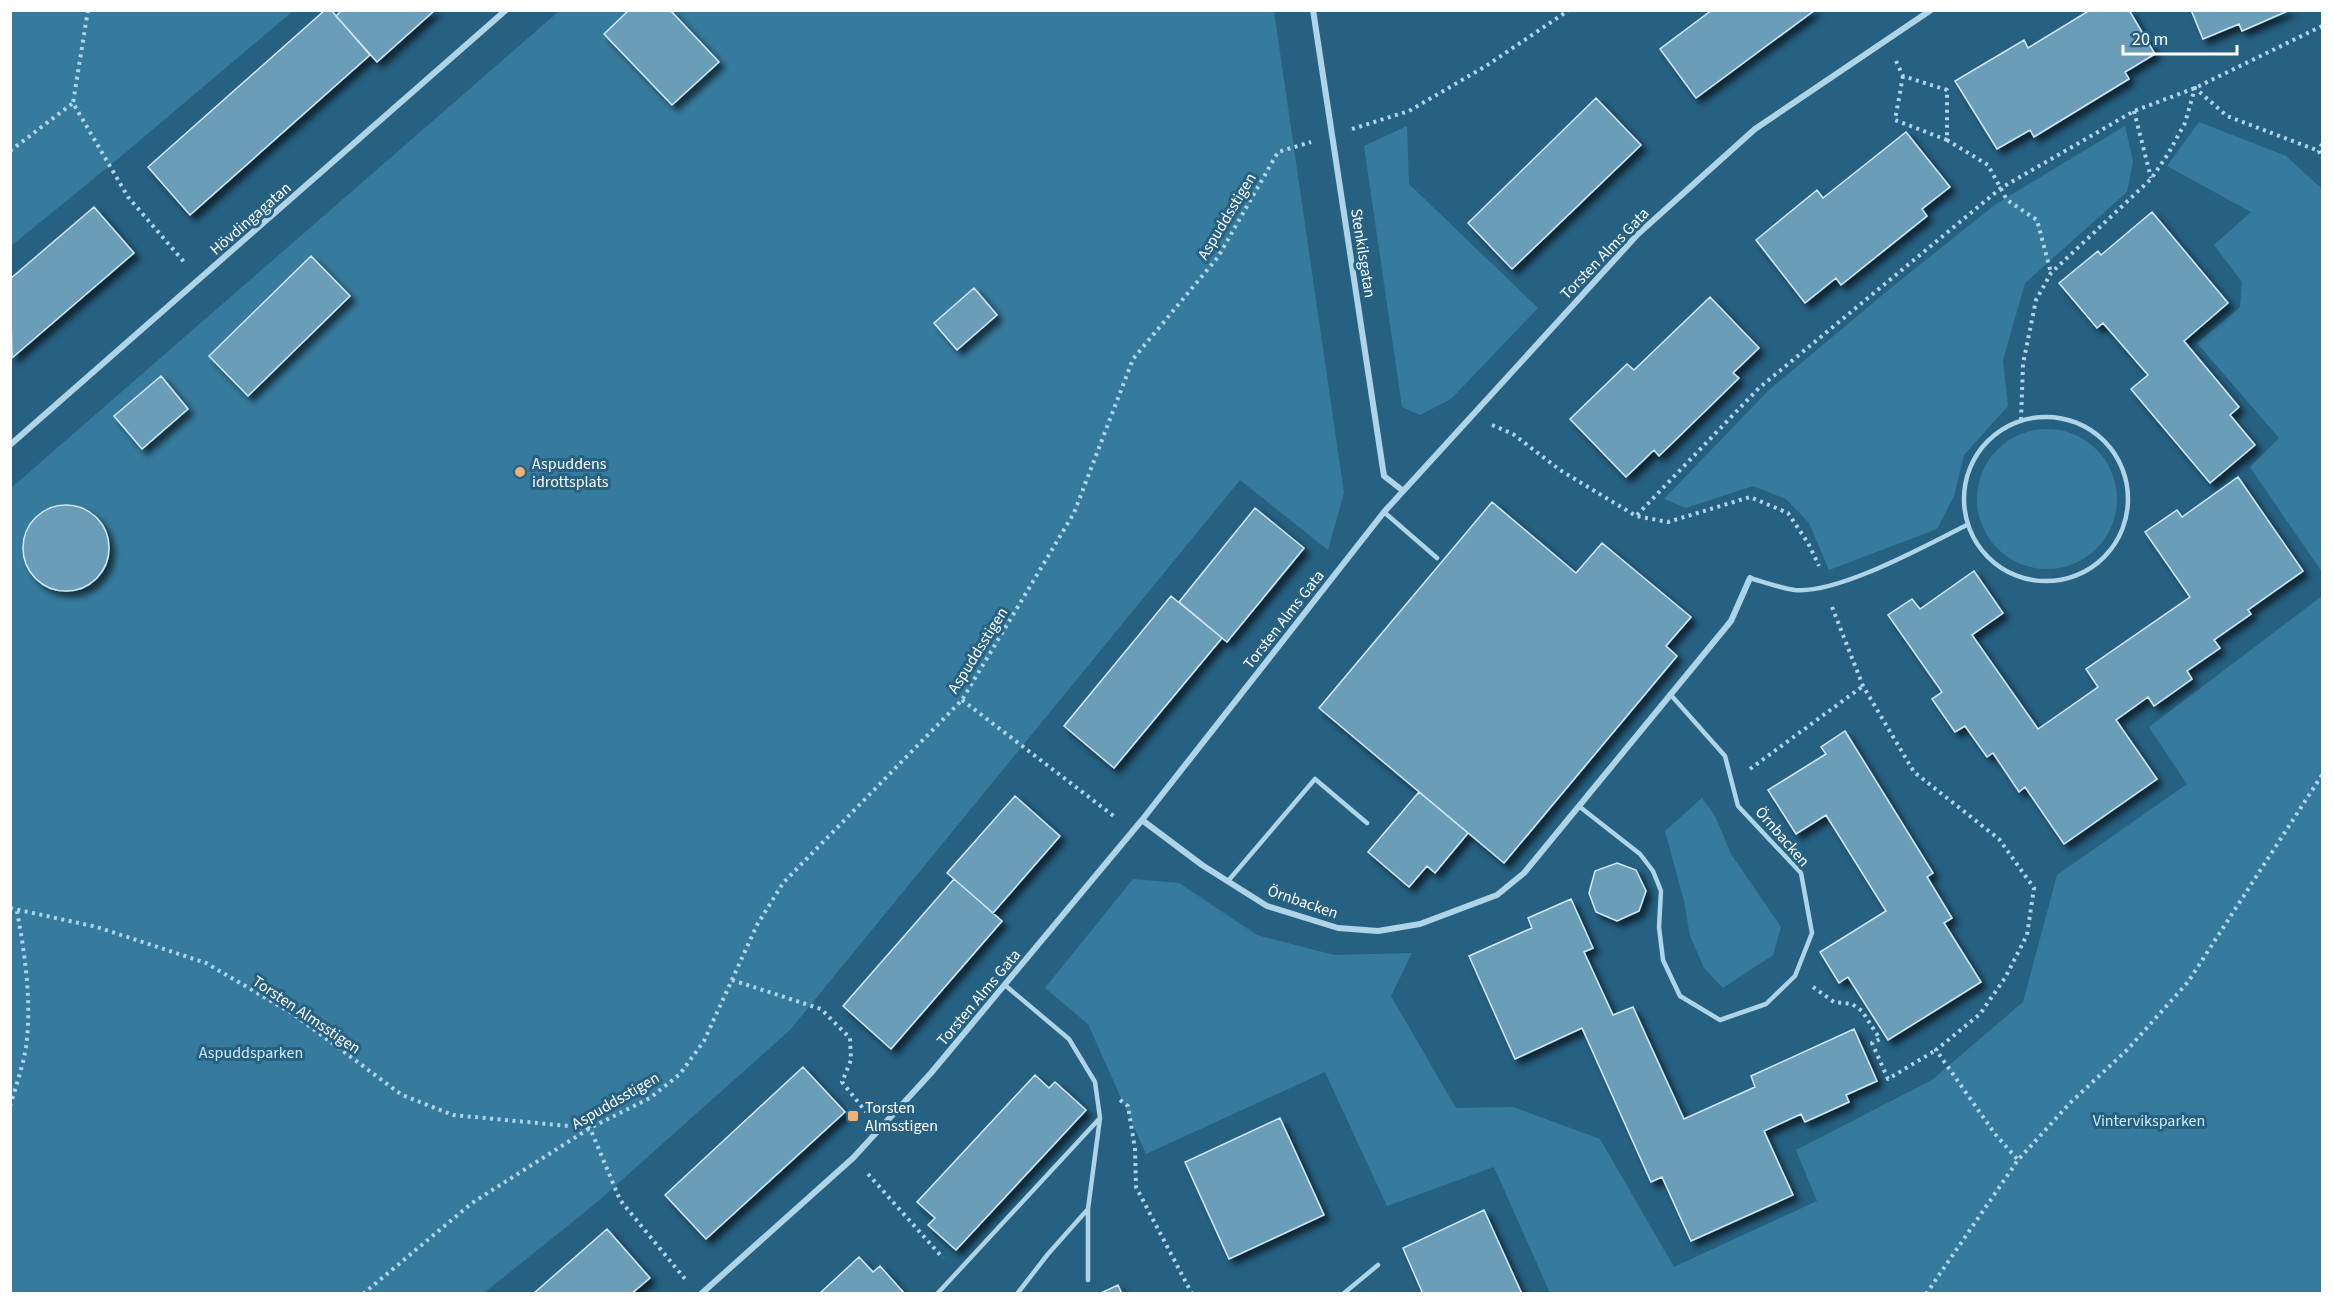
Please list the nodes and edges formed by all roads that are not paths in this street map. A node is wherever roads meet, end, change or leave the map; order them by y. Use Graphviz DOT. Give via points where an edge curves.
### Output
graph roads {
  1 [pos="506,10"];
  2 [pos="1313,10"];
  3 [pos="1932,10"];
  4 [pos="10,445"];
  5 [pos="1402,490"];
  6 [pos="1384,513"];
  7 [pos="1967,525"];
  8 [pos="1437,558"];
  9 [pos="1750,578"];
  10 [pos="1670,694"];
  11 [pos="1580,807"];
  12 [pos="1142,820"];
  13 [pos="1367,823"];
  14 [pos="1228,881"];
  15 [pos="1006,986"];
  16 [pos="1100,1118"];
  17 [pos="1088,1209"];
  18 [pos="1378,1265"];
  19 [pos="1088,1280"];
  20 [pos="701,1293"];
  21 [pos="937,1293"];
  22 [pos="1017,1293"];
  23 [pos="1343,1293"];
  1 -- 4 [label="street, Hövdingagatan"];
  2 -- 5 [label="street, Stenkilsgatan" via="1384,476"];
  3 -- 5 [label="street, Torsten Alms Gata" via="1755,129 1638,234"];
  5 -- 6 [label="street, Torsten Alms Gata"];
  6 -- 8 [label="lane"];
  6 -- 12 [label="street, Torsten Alms Gata"];
  7 -- 7 [label="lane" via="1980,550 2000,569 2026,580 2054,582 2080,575 2103,559 2120,537 2128,510 2128,483 2118,456 2100,436 2075,422 2048,416 2021,420 1992,436 1972,462 1963,493"];
  7 -- 9 [label="lane, Örnbacken" via="1828,587 1795,590"];
  9 -- 10 [label="street, Örnbacken" via="1731,621"];
  10 -- 11 [label="street, Örnbacken"];
  10 -- 11 [label="lane, Örnbacken" via="1725,756 1738,806 1801,873 1812,933 1795,976 1766,1004 1720,1020 1680,996 1664,960 1659,927 1661,891 1653,871 1640,854"];
  11 -- 14 [label="street, Örnbacken" via="1524,873 1497,895 1420,924 1378,931 1338,928 1267,906"];
  12 -- 14 [label="street, Örnbacken"];
  12 -- 15 [label="street, Torsten Alms Gata"];
  13 -- 14 [label="lane" via="1315,778"];
  15 -- 16 [label="lane" via="1069,1040 1095,1082"];
  15 -- 20 [label="street, Torsten Alms Gata" via="853,1158"];
  16 -- 17 [label="lane"];
  16 -- 21 [label="lane"];
  17 -- 19 [label="lane"];
  17 -- 22 [label="lane"];
  18 -- 23 [label="lane"];
}
